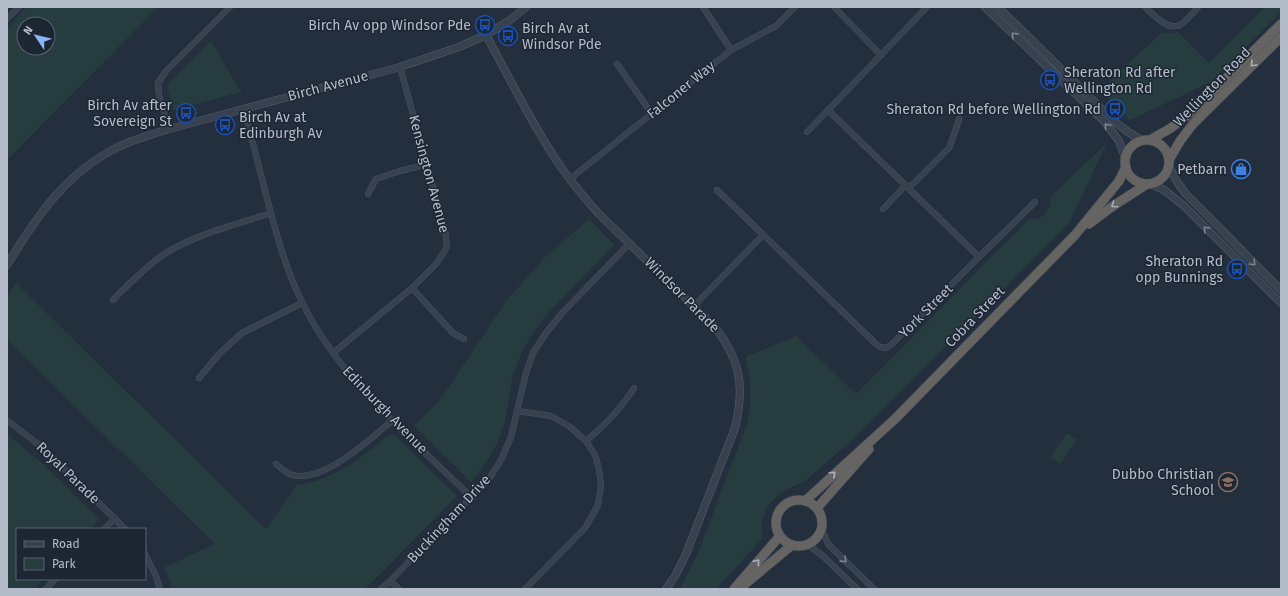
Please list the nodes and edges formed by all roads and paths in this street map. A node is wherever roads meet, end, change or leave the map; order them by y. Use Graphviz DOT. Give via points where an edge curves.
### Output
graph roads {
  1 [pos="19,7"];
  2 [pos="230,7"];
  3 [pos="526,7"];
  4 [pos="703,7"];
  5 [pos="795,7"];
  6 [pos="834,7"];
  7 [pos="928,7"];
  8 [pos="985,7"];
  9 [pos="1145,7"];
  10 [pos="1198,7"];
  11 [pos="996,8"];
  12 [pos="7,19"];
  13 [pos="1281,24"];
  14 [pos="486,35"];
  15 [pos="1281,37"];
  16 [pos="731,50"];
  17 [pos="881,55"];
  18 [pos="617,64"];
  19 [pos="400,66"];
  20 [pos="244,108"];
  21 [pos="828,110"];
  22 [pos="652,114"];
  23 [pos="959,119"];
  24 [pos="169,129"];
  25 [pos="807,132"];
  26 [pos="1146,141"];
  27 [pos="1126,163"];
  28 [pos="1169,163"];
  29 [pos="428,164"];
  30 [pos="570,179"];
  31 [pos="1149,184"];
  32 [pos="907,187"];
  33 [pos="718,190"];
  34 [pos="368,194"];
  35 [pos="1035,202"];
  36 [pos="882,209"];
  37 [pos="271,213"];
  38 [pos="763,235"];
  39 [pos="1075,235"];
  40 [pos="630,243"];
  41 [pos="1240,249"];
  42 [pos="1234,256"];
  43 [pos="979,257"];
  44 [pos="7,265"];
  45 [pos="412,288"];
  46 [pos="1281,290"];
  47 [pos="113,300"];
  48 [pos="302,303"];
  49 [pos="1281,303"];
  50 [pos="694,306"];
  51 [pos="464,339"];
  52 [pos="333,353"];
  53 [pos="199,378"];
  54 [pos="634,388"];
  55 [pos="518,411"];
  56 [pos="894,419"];
  57 [pos="7,420"];
  58 [pos="393,420"];
  59 [pos="586,440"];
  60 [pos="276,464"];
  61 [pos="472,498"];
  62 [pos="804,500"];
  63 [pos="817,508"];
  64 [pos="114,518"];
  65 [pos="105,528"];
  66 [pos="124,528"];
  67 [pos="822,529"];
  68 [pos="780,536"];
  69 [pos="792,545"];
  70 [pos="808,545"];
  71 [pos="146,556"];
  72 [pos="54,580"];
  73 [pos="390,581"];
  74 [pos="46,589"];
  75 [pos="160,589"];
  76 [pos="381,589"];
  77 [pos="399,589"];
  78 [pos="525,589"];
  79 [pos="666,589"];
  80 [pos="734,589"];
  81 [pos="739,589"];
  82 [pos="857,589"];
  83 [pos="874,589"];
  1 -- 12 [label="street"];
  2 -- 24 [label="street" via="166,71 158,83 159,96"];
  3 -- 14 [label="street, Birch Avenue"];
  4 -- 16 [label="street"];
  5 -- 16 [label="street, Falconer Way" via="776,26"];
  6 -- 17 [label="street"];
  7 -- 17 [label="street"];
  8 -- 11 [label="street"];
  9 -- 10 [label="street" via="1164,23 1172,26 1179,25"];
  11 -- 26 [label="street" via="1115,122"];
  27 -- 11 [label="street, one-way" via="1119,141 1104,122"];
  13 -- 26 [label="highway, Wellington Road" via="1194,110 1171,128"];
  14 -- 19 [label="street, Birch Avenue" via="459,47"];
  14 -- 30 [label="street, Windsor Parade" via="542,138"];
  15 -- 28 [label="highway, Wellington Road, one-way" via="1193,124 1180,141"];
  16 -- 22 [label="street, Falconer Way"];
  17 -- 21 [label="street"];
  18 -- 22 [label="street"];
  19 -- 20 [label="street, Birch Avenue"];
  19 -- 29 [label="street, Kensington Avenue"];
  20 -- 24 [label="street, Birch Avenue"];
  20 -- 37 [label="street, Edinburgh Avenue"];
  21 -- 25 [label="street"];
  21 -- 32 [label="street"];
  22 -- 30 [label="street, Falconer Way"];
  23 -- 32 [label="street" via="948,148"];
  24 -- 44 [label="street, Birch Avenue" via="119,147 99,158 63,186 35,220"];
  26 -- 27 [label="highway" via="1132,147"];
  26 -- 28 [label="highway" via="1163,147"];
  27 -- 31 [label="highway" via="1132,177 1141,183"];
  27 -- 39 [label="highway, Cobra Street" via="1119,181"];
  28 -- 31 [label="highway" via="1162,178"];
  28 -- 41 [label="street" via="1176,182"];
  29 -- 34 [label="street" via="376,179"];
  29 -- 45 [label="street, Kensington Avenue" via="446,230 447,246 437,263"];
  30 -- 40 [label="street, Windsor Parade" via="598,213"];
  31 -- 39 [label="highway, Cobra Street, one-way" via="1112,206"];
  42 -- 31 [label="street, one-way" via="1179,202 1164,190"];
  32 -- 36 [label="street"];
  32 -- 43 [label="street"];
  33 -- 38 [label="street, York Street"];
  35 -- 43 [label="street"];
  37 -- 47 [label="street" via="193,239 163,255 140,273"];
  37 -- 48 [label="street, Edinburgh Avenue" via="289,274"];
  38 -- 43 [label="street, York Street" via="875,343 886,348"];
  38 -- 50 [label="street"];
  39 -- 56 [label="highway, Cobra Street"];
  40 -- 50 [label="street, Windsor Parade"];
  40 -- 55 [label="street, Buckingham Drive" via="546,333 533,353"];
  41 -- 42 [label="street"];
  41 -- 46 [label="street, one-way"];
  42 -- 49 [label="street"];
  45 -- 51 [label="street" via="453,333"];
  45 -- 52 [label="street, Kensington Avenue"];
  48 -- 52 [label="street, Edinburgh Avenue"];
  48 -- 53 [label="street" via="242,333 220,353"];
  50 -- 79 [label="street, Windsor Parade" via="723,337 733,354 741,390 740,409 686,554"];
  52 -- 58 [label="street, Edinburgh Avenue" via="364,392"];
  54 -- 59 [label="street" via="616,413"];
  55 -- 59 [label="street" via="551,416"];
  55 -- 61 [label="street, Buckingham Drive" via="502,458 489,479"];
  62 -- 56 [label="highway, Cobra Street, one-way"];
  56 -- 63 [label="highway, Cobra Street"];
  57 -- 64 [label="street, Royal Parade" via="44,449"];
  58 -- 60 [label="street" via="347,458 316,473 300,476 287,473"];
  58 -- 61 [label="street, Edinburgh Avenue"];
  59 -- 78 [label="street" via="595,455 599,469 601,486 598,505 585,528"];
  61 -- 73 [label="street, Buckingham Drive"];
  62 -- 63 [label="highway"];
  62 -- 68 [label="highway" via="789,502 778,513 776,521"];
  63 -- 67 [label="highway" via="821,515"];
  64 -- 65 [label="street"];
  64 -- 66 [label="street, Royal Parade"];
  67 -- 70 [label="highway" via="819,536"];
  67 -- 83 [label="street, one-way" via="828,544"];
  68 -- 69 [label="highway"];
  80 -- 68 [label="highway, one-way"];
  69 -- 70 [label="highway"];
  69 -- 81 [label="highway"];
  70 -- 82 [label="street"];
  71 -- 75 [label="street"];
  72 -- 74 [label="street"];
  73 -- 76 [label="street, Buckingham Drive"];
  73 -- 77 [label="street"];
}
